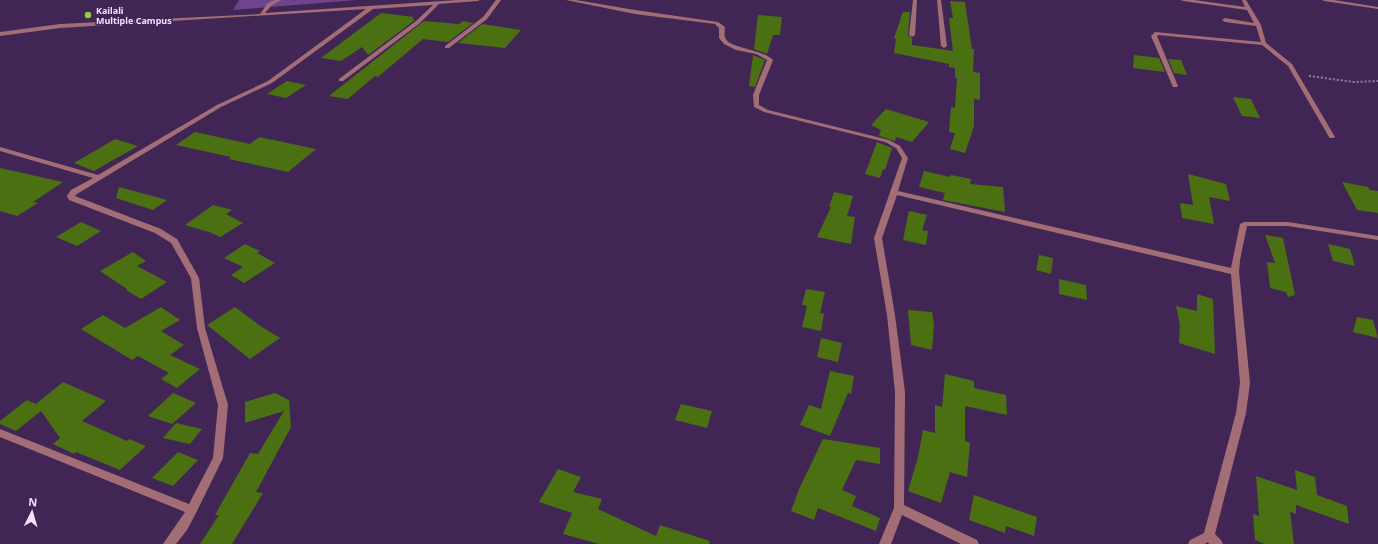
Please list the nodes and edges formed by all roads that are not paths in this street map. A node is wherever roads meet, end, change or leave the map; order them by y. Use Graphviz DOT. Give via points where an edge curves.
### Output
graph roads {
  1 [pos="279,0"];
  2 [pos="478,0"];
  3 [pos="499,0"];
  4 [pos="568,0"];
  5 [pos="916,0"];
  6 [pos="939,0"];
  7 [pos="1183,0"];
  8 [pos="1244,0"];
  9 [pos="1324,0"];
  10 [pos="437,3"];
  11 [pos="371,8"];
  12 [pos="1378,8"];
  13 [pos="1249,9"];
  14 [pos="261,15"];
  15 [pos="1225,20"];
  16 [pos="1258,25"];
  17 [pos="0,34"];
  18 [pos="912,35"];
  19 [pos="1264,44"];
  20 [pos="944,46"];
  21 [pos="447,47"];
  22 [pos="341,80"];
  23 [pos="1175,86"];
  24 [pos="1332,137"];
  25 [pos="0,149"];
  26 [pos="98,177"];
  27 [pos="894,192"];
  28 [pos="1378,238"];
  29 [pos="1235,272"];
  30 [pos="0,433"];
  31 [pos="899,508"];
  32 [pos="192,510"];
  33 [pos="1209,536"];
  34 [pos="169,544"];
  35 [pos="885,544"];
  36 [pos="973,544"];
  37 [pos="1194,544"];
  38 [pos="1217,544"];
  1 -- 14 [label="street" via="270,4"];
  2 -- 10 [label="street"];
  3 -- 21 [label="street" via="485,18"];
  4 -- 27 [label="street" via="716,23 722,27 722,38 730,48 756,52 770,60 756,95 756,106 766,111 887,141 898,147 905,158"];
  5 -- 18 [label="street"];
  6 -- 20 [label="street"];
  7 -- 13 [label="street"];
  8 -- 13 [label="street"];
  9 -- 12 [label="street"];
  10 -- 11 [label="street"];
  10 -- 22 [label="street" via="418,22"];
  11 -- 14 [label="street"];
  11 -- 26 [label="street" via="270,82 219,106"];
  13 -- 16 [label="street"];
  14 -- 17 [label="street" via="60,26"];
  15 -- 16 [label="street"];
  16 -- 19 [label="street"];
  19 -- 23 [label="street" via="1157,33 1154,36"];
  19 -- 24 [label="street" via="1290,65"];
  25 -- 26 [label="street"];
  26 -- 32 [label="street" via="71,196 72,198 158,230 174,241 195,278 201,328 224,405 218,458"];
  27 -- 29 [label="street"];
  27 -- 31 [label="street" via="878,238 900,392"];
  28 -- 29 [label="street" via="1288,224 1244,224"];
  29 -- 33 [label="street" via="1245,383 1241,413"];
  30 -- 32 [label="street"];
  31 -- 35 [label="street"];
  31 -- 36 [label="street"];
  32 -- 34 [label="street"];
  33 -- 37 [label="street"];
  33 -- 38 [label="street"];
}
